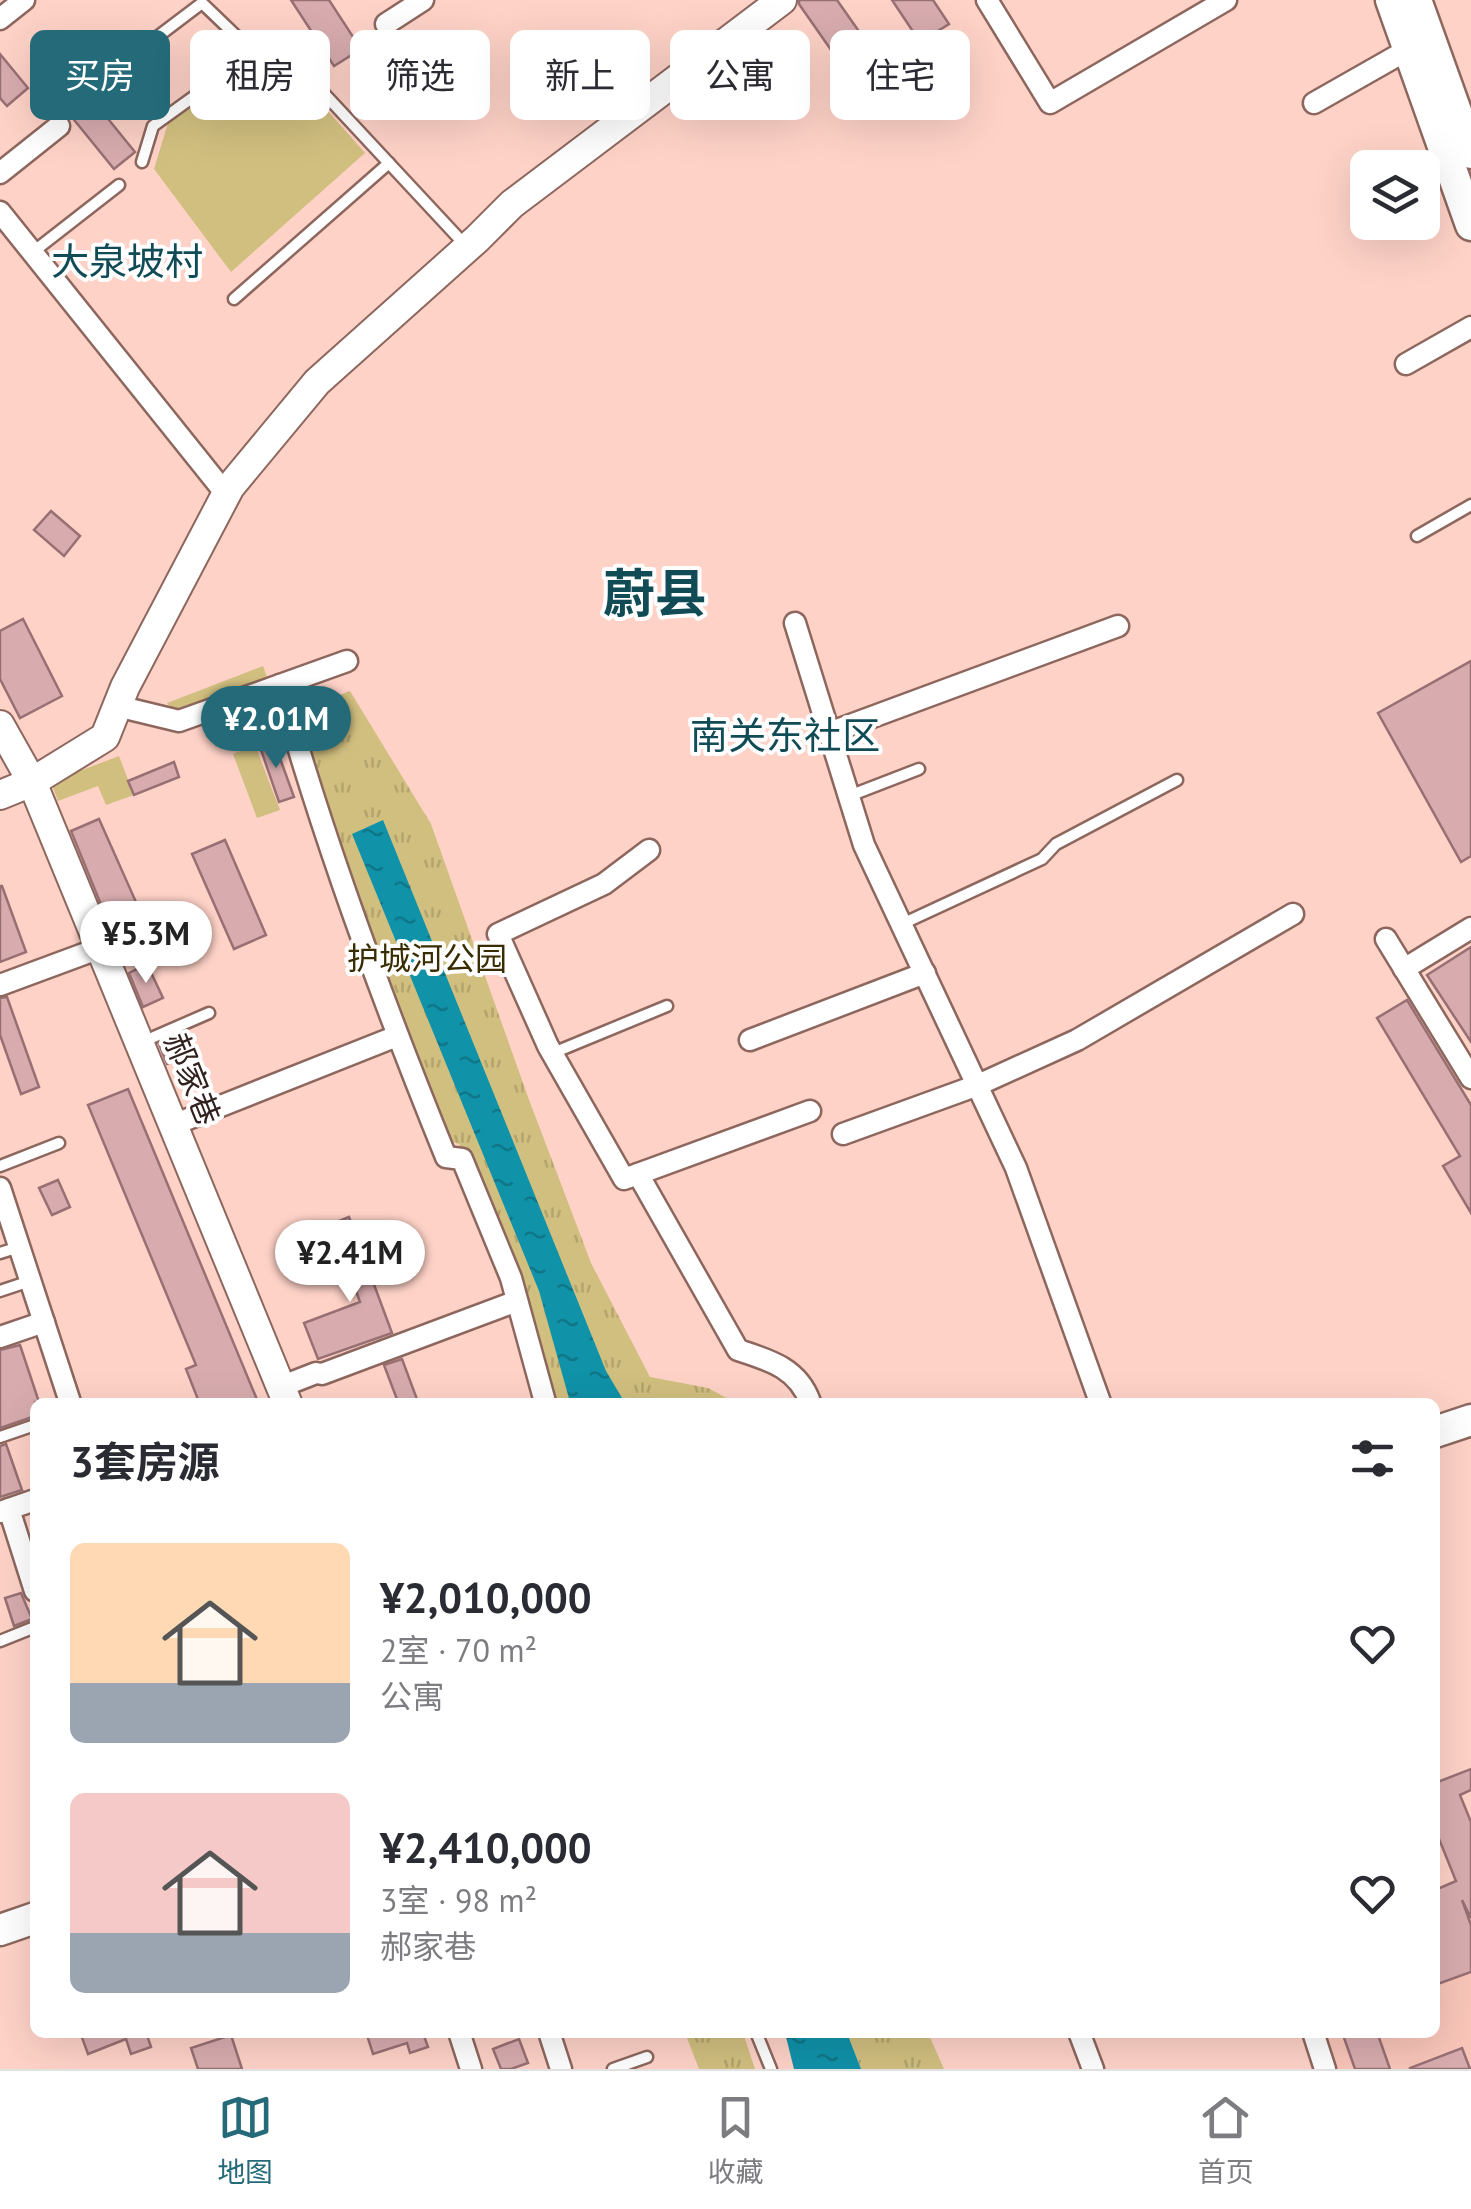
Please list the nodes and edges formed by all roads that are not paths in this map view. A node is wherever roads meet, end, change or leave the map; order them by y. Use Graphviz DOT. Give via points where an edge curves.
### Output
graph roads {
  1 [pos="24,0"];
  2 [pos="423,0"];
  3 [pos="782,0"];
  4 [pos="986,0"];
  5 [pos="1226,0"];
  6 [pos="1391,0"];
  7 [pos="1416,0"];
  8 [pos="0,19"];
  9 [pos="386,24"];
  10 [pos="166,30"];
  11 [pos="230,30"];
  12 [pos="1408,49"];
  13 [pos="330,99"];
  14 [pos="190,100"];
  15 [pos="1314,103"];
  16 [pos="58,126"];
  17 [pos="1471,153"];
  18 [pos="142,162"];
  19 [pos="389,162"];
  20 [pos="0,173"];
  21 [pos="119,185"];
  22 [pos="0,212"];
  23 [pos="1470,220"];
  24 [pos="468,248"];
  25 [pos="32,252"];
  26 [pos="234,300"];
  27 [pos="1471,326"];
  28 [pos="1406,364"];
  29 [pos="226,494"];
  30 [pos="1471,505"];
  31 [pos="1417,536"];
  32 [pos="795,623"];
  33 [pos="1118,626"];
  34 [pos="346,660"];
  35 [pos="280,684"];
  36 [pos="117,706"];
  37 [pos="829,732"];
  38 [pos="2,733"];
  39 [pos="919,769"];
  40 [pos="1177,780"];
  41 [pos="32,782"];
  42 [pos="0,795"];
  43 [pos="849,796"];
  44 [pos="649,850"];
  45 [pos="1294,914"];
  46 [pos="902,924"];
  47 [pos="1471,928"];
  48 [pos="1386,939"];
  49 [pos="100,948"];
  50 [pos="1404,969"];
  51 [pos="925,973"];
  52 [pos="0,985"];
  53 [pos="666,1006"];
  54 [pos="208,1013"];
  55 [pos="397,1036"];
  56 [pos="750,1040"];
  57 [pos="139,1043"];
  58 [pos="552,1054"];
  59 [pos="1471,1078"];
  60 [pos="978,1085"];
  61 [pos="810,1112"];
  62 [pos="173,1125"];
  63 [pos="842,1134"];
  64 [pos="59,1143"];
  65 [pos="0,1166"];
  66 [pos="638,1174"];
  67 [pos="0,1188"];
  68 [pos="10,1250"];
  69 [pos="30,1280"];
  70 [pos="0,1291"];
  71 [pos="517,1300"];
  72 [pos="44,1322"];
  73 [pos="0,1336"];
  74 [pos="283,1395"];
  75 [pos="69,1398"];
  76 [pos="544,1398"];
  77 [pos="808,1398"];
  78 [pos="1099,1398"];
  79 [pos="1471,1420"];
  80 [pos="30,1426"];
  81 [pos="1440,1430"];
  82 [pos="0,1437"];
  83 [pos="30,1502"];
  84 [pos="4,1511"];
  85 [pos="30,1578"];
  86 [pos="30,1629"];
  87 [pos="0,1641"];
  88 [pos="30,1920"];
  89 [pos="0,1930"];
  90 [pos="462,2038"];
  91 [pos="551,2038"];
  92 [pos="758,2038"];
  93 [pos="1080,2038"];
  94 [pos="1315,2038"];
  95 [pos="647,2057"];
  96 [pos="470,2069"];
  97 [pos="561,2069"];
  98 [pos="613,2069"];
  99 [pos="770,2069"];
  100 [pos="1093,2069"];
  101 [pos="1326,2069"];
  1 -- 8 [label="street"];
  2 -- 9 [label="street"];
  3 -- 24 [label="street" via="512,204"];
  4 -- 5 [label="street" via="1050,103"];
  6 -- 12 [label="main road"];
  7 -- 17 [label="main road"];
  10 -- 11 [label="lane" via="202,3"];
  12 -- 15 [label="street"];
  12 -- 23 [label="main road"];
  13 -- 19 [label="lane"];
  14 -- 18 [label="lane" via="153,126"];
  16 -- 20 [label="street"];
  19 -- 24 [label="lane"];
  19 -- 26 [label="lane"];
  21 -- 25 [label="lane"];
  22 -- 25 [label="street"];
  24 -- 29 [label="street" via="317,382"];
  25 -- 29 [label="street"];
  27 -- 28 [label="street"];
  29 -- 36 [label="street"];
  30 -- 31 [label="lane"];
  32 -- 37 [label="street"];
  33 -- 37 [label="street"];
  34 -- 35 [label="street"];
  35 -- 36 [label="street" via="179,720"];
  35 -- 55 [label="street"];
  36 -- 41 [label="street" via="105,737"];
  37 -- 43 [label="street"];
  38 -- 41 [label="street, 郝家巷"];
  39 -- 43 [label="lane"];
  40 -- 46 [label="lane" via="1056,844 1042,858"];
  41 -- 42 [label="street"];
  41 -- 49 [label="street, 郝家巷"];
  43 -- 46 [label="street"];
  44 -- 58 [label="street" via="604,884 498,934"];
  45 -- 60 [label="street" via="1077,1040"];
  46 -- 51 [label="street"];
  47 -- 50 [label="street"];
  48 -- 50 [label="street"];
  49 -- 52 [label="street"];
  49 -- 57 [label="street, 郝家巷"];
  50 -- 59 [label="street"];
  51 -- 56 [label="street"];
  51 -- 60 [label="street"];
  53 -- 58 [label="lane"];
  54 -- 57 [label="lane"];
  55 -- 62 [label="street"];
  55 -- 71 [label="street" via="446,1157 462,1159"];
  57 -- 62 [label="street, 郝家巷"];
  58 -- 66 [label="street" via="624,1179"];
  60 -- 63 [label="street"];
  60 -- 78 [label="street" via="1016,1168"];
  61 -- 66 [label="street"];
  62 -- 74 [label="street, 郝家巷"];
  64 -- 65 [label="lane"];
  66 -- 77 [label="street" via="738,1350 782,1365"];
  67 -- 68 [label="street"];
  68 -- 69 [label="street"];
  69 -- 70 [label="lane"];
  69 -- 72 [label="street"];
  71 -- 74 [label="street" via="316,1372"];
  71 -- 76 [label="street"];
  72 -- 73 [label="street"];
  72 -- 75 [label="street"];
  79 -- 81 [label="main road"];
  80 -- 82 [label="lane"];
  83 -- 84 [label="street"];
  84 -- 85 [label="street"];
  86 -- 87 [label="lane"];
  88 -- 89 [label="main road"];
  90 -- 96 [label="street"];
  91 -- 97 [label="street"];
  92 -- 99 [label="lane"];
  93 -- 100 [label="street"];
  94 -- 101 [label="street"];
  95 -- 98 [label="lane"];
}
